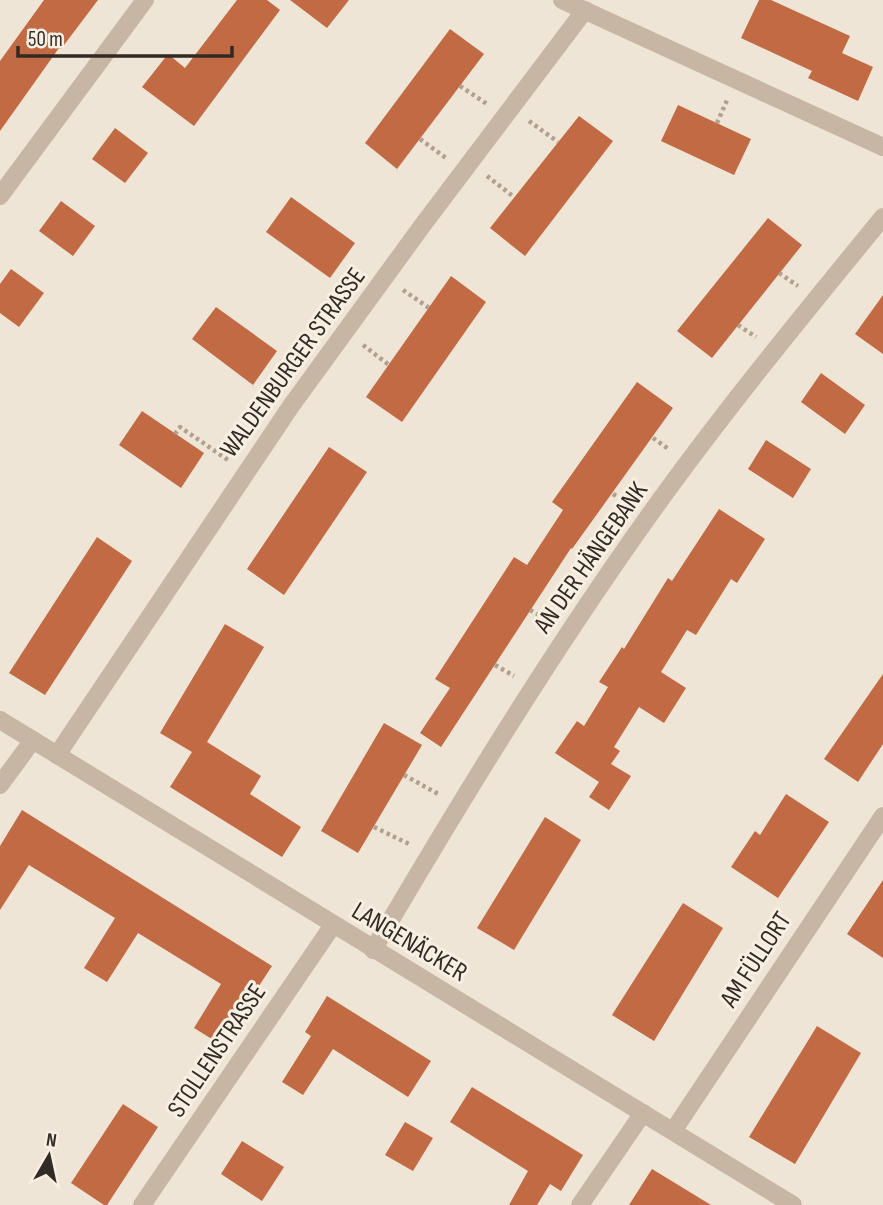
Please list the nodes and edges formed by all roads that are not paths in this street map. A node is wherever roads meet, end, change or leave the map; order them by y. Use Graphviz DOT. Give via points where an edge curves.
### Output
graph roads {
  1 [pos="145,0"];
  2 [pos="562,0"];
  3 [pos="585,10"];
  4 [pos="883,147"];
  5 [pos="0,196"];
  6 [pos="883,217"];
  7 [pos="0,720"];
  8 [pos="33,740"];
  9 [pos="57,755"];
  10 [pos="0,785"];
  11 [pos="883,816"];
  12 [pos="333,925"];
  13 [pos="373,950"];
  14 [pos="643,1113"];
  15 [pos="673,1131"];
  16 [pos="142,1205"];
  17 [pos="580,1205"];
  18 [pos="793,1205"];
  1 -- 5 [label="street"];
  2 -- 3 [label="street"];
  3 -- 4 [label="street"];
  3 -- 9 [label="street, WALDENBURGER STRASSE" via="245,471"];
  6 -- 13 [label="street, AN DER HÄNGEBANK" via="774,350 648,516 459,804"];
  7 -- 8 [label="street, LANGENÄCKER"];
  8 -- 9 [label="street, LANGENÄCKER"];
  8 -- 10 [label="street"];
  9 -- 12 [label="street, LANGENÄCKER"];
  11 -- 15 [label="street, AM FÜLLORT"];
  12 -- 13 [label="street, LANGENÄCKER"];
  12 -- 16 [label="street, STOLLENSTRASSE"];
  13 -- 14 [label="street, LANGENÄCKER"];
  14 -- 15 [label="street, LANGENÄCKER"];
  14 -- 17 [label="street"];
  15 -- 18 [label="street, LANGENÄCKER"];
}
